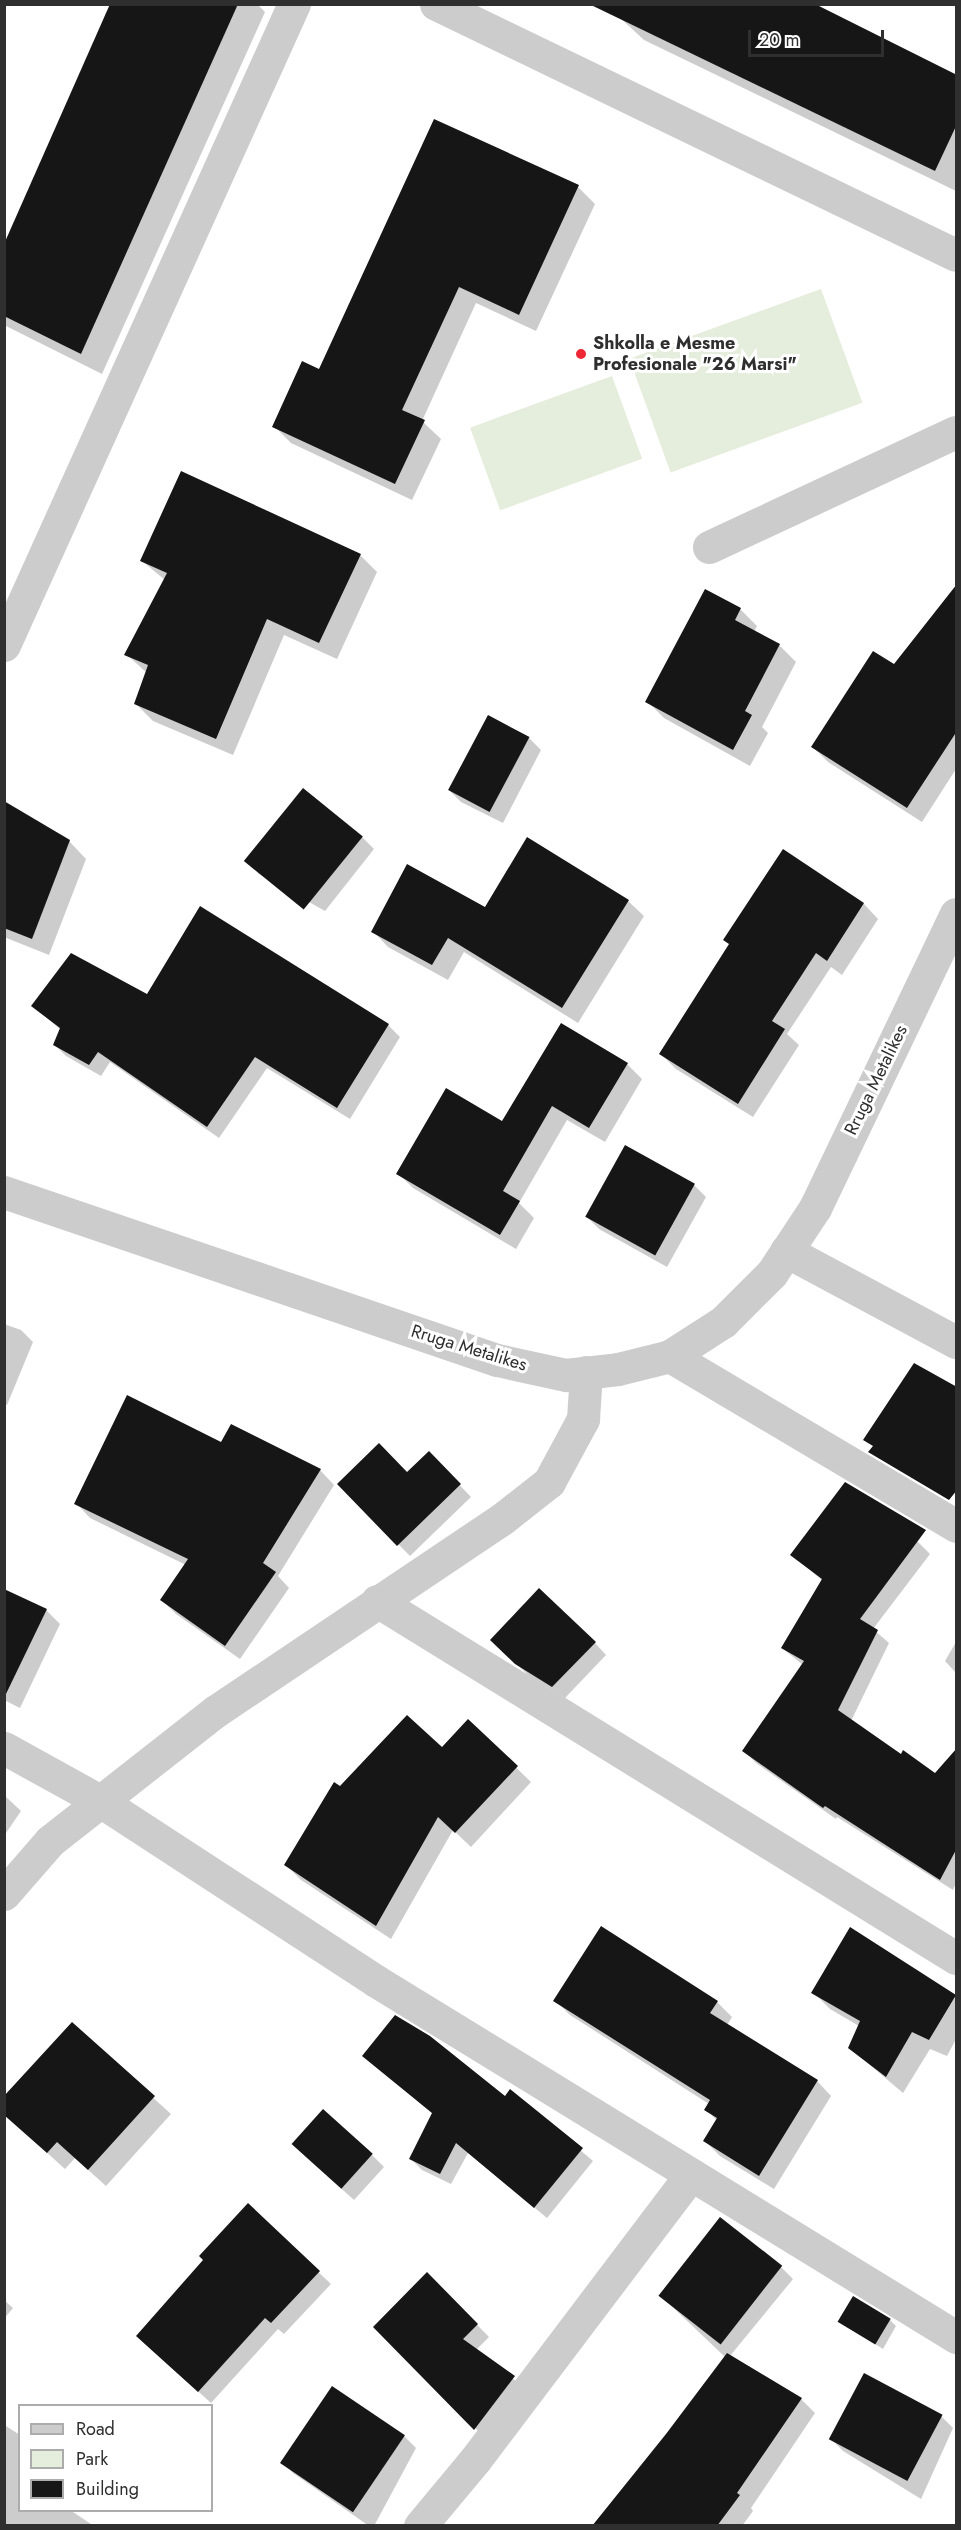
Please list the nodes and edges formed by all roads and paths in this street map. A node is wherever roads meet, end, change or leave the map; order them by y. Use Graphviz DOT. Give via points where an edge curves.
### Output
graph roads {
  1 [pos="294,4"];
  2 [pos="436,4"];
  3 [pos="957,255"];
  4 [pos="957,432"];
  5 [pos="709,547"];
  6 [pos="4,645"];
  7 [pos="957,914"];
  8 [pos="4,1192"];
  9 [pos="786,1251"];
  10 [pos="957,1342"];
  11 [pos="670,1356"];
  12 [pos="586,1372"];
  13 [pos="957,1526"];
  14 [pos="377,1601"];
  15 [pos="4,1748"];
  16 [pos="100,1801"];
  17 [pos="4,1894"];
  18 [pos="957,1958"];
  19 [pos="691,2174"];
  20 [pos="957,2337"];
  21 [pos="420,2526"];
  1 -- 6 [label="street"];
  2 -- 3 [label="street"];
  4 -- 5 [label="street"];
  7 -- 9 [label="street, Rruga Metalikes" via="815,1208"];
  8 -- 12 [label="street, Rruga Metalikes" via="497,1360 566,1375"];
  9 -- 10 [label="street"];
  9 -- 11 [label="street, Rruga Metalikes" via="772,1272 723,1322"];
  11 -- 12 [label="street, Rruga Metalikes" via="618,1369"];
  11 -- 13 [label="street"];
  12 -- 14 [label="street" via="583,1419 549,1482 502,1519"];
  14 -- 16 [label="street" via="216,1711"];
  14 -- 18 [label="street"];
  15 -- 16 [label="street"];
  16 -- 17 [label="street" via="50,1841"];
  16 -- 19 [label="street" via="376,1981"];
  19 -- 20 [label="street"];
  19 -- 21 [label="street" via="475,2460"];
}
